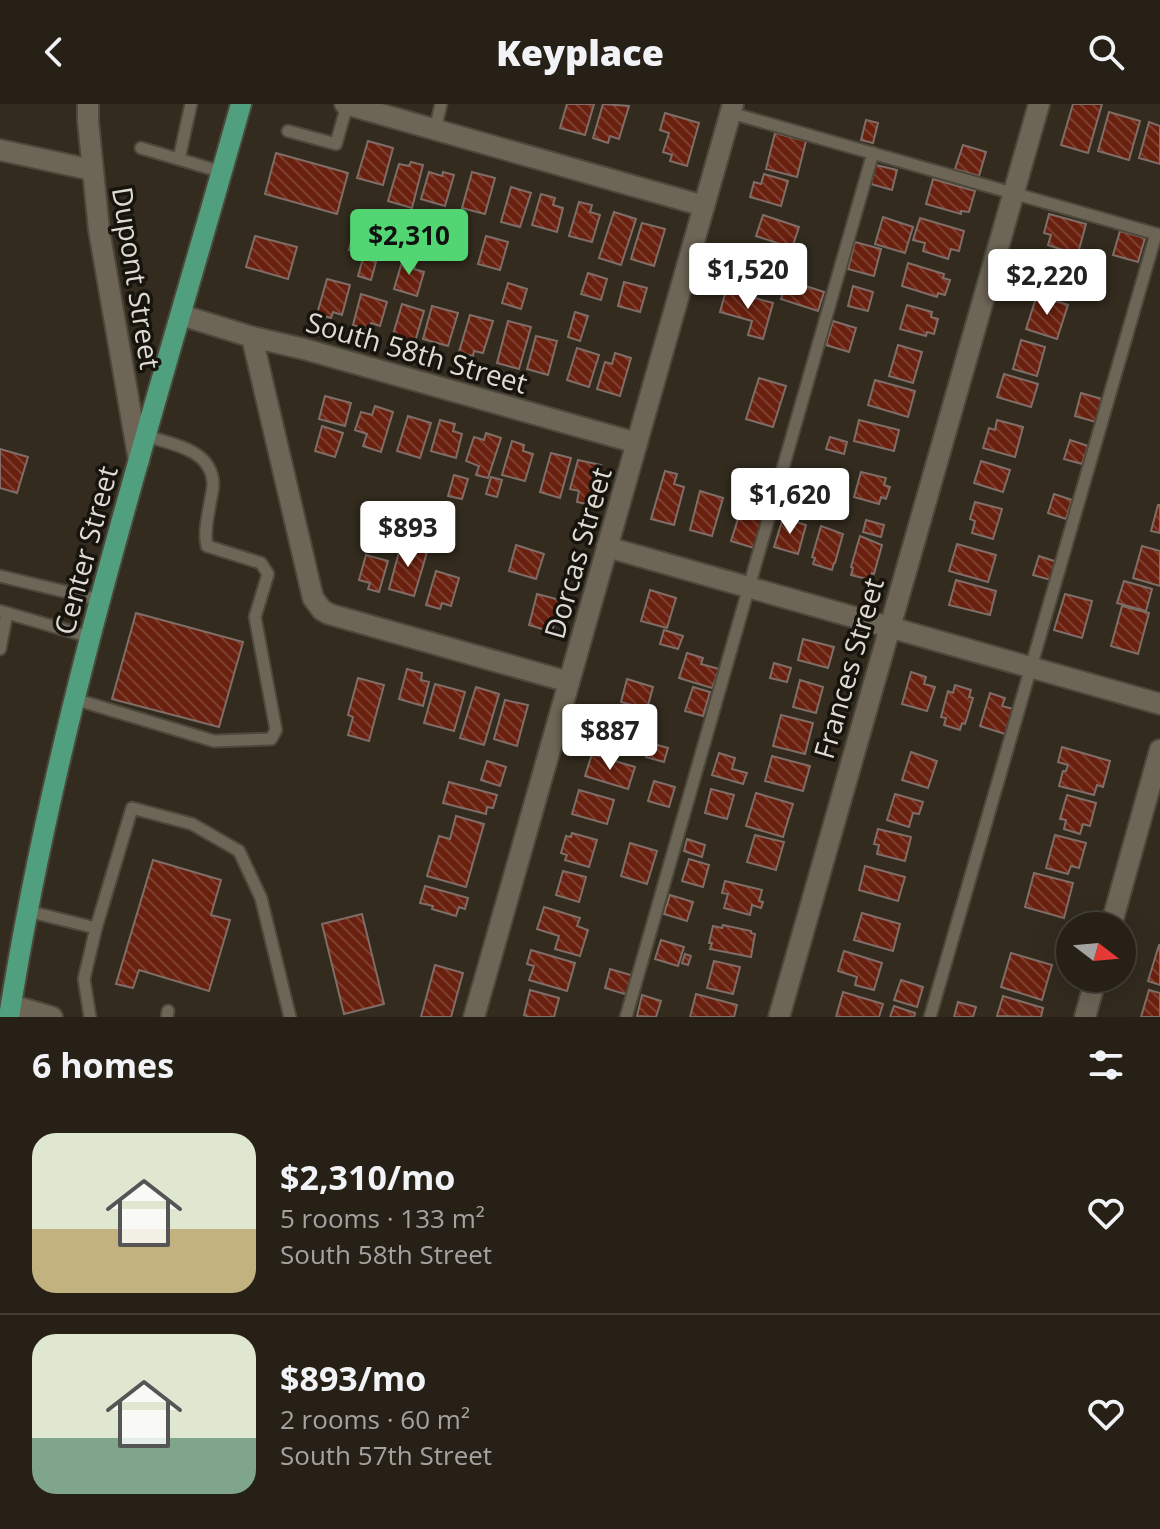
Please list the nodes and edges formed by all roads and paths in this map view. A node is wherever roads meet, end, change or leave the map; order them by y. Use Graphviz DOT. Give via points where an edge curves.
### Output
graph roads {
  1 [pos="88,104"];
  2 [pos="191,104"];
  3 [pos="241,104"];
  4 [pos="346,104"];
  5 [pos="441,104"];
  6 [pos="1039,104"];
  7 [pos="732,108"];
  8 [pos="435,130"];
  9 [pos="288,131"];
  10 [pos="141,148"];
  11 [pos="0,150"];
  12 [pos="873,153"];
  13 [pos="179,159"];
  14 [pos="92,170"];
  15 [pos="222,172"];
  16 [pos="1015,192"];
  17 [pos="704,206"];
  18 [pos="1158,234"];
  19 [pos="181,315"];
  20 [pos="252,337"];
  21 [pos="146,436"];
  22 [pos="637,443"];
  23 [pos="139,461"];
  24 [pos="607,547"];
  25 [pos="0,576"];
  26 [pos="749,587"];
  27 [pos="100,600"];
  28 [pos="4,612"];
  29 [pos="889,627"];
  30 [pos="90,637"];
  31 [pos="0,649"];
  32 [pos="1030,667"];
  33 [pos="569,682"];
  34 [pos="74,699"];
  35 [pos="1160,704"];
  36 [pos="1160,750"];
  37 [pos="1139,825"];
  38 [pos="1160,831"];
  39 [pos="27,911"];
  40 [pos="1115,912"];
  41 [pos="96,928"];
  42 [pos="1092,992"];
  43 [pos="10,1011"];
  44 [pos="52,1017"];
  45 [pos="90,1017"];
  46 [pos="290,1017"];
  47 [pos="474,1017"];
  48 [pos="626,1017"];
  49 [pos="779,1017"];
  50 [pos="930,1017"];
  51 [pos="1085,1017"];
  1 -- 14 [label="street, Dupont Street"];
  2 -- 13 [label="lane"];
  3 -- 15 [label="main road, Center Street"];
  4 -- 8 [label="street"];
  4 -- 9 [label="lane" via="336,144"];
  5 -- 8 [label="lane"];
  6 -- 16 [label="street, Frances Street"];
  7 -- 12 [label="lane"];
  7 -- 17 [label="street, Dorcas Street"];
  8 -- 17 [label="street"];
  10 -- 13 [label="lane"];
  11 -- 14 [label="street"];
  12 -- 16 [label="lane"];
  12 -- 26 [label="lane"];
  13 -- 15 [label="lane"];
  14 -- 23 [label="street, Dupont Street"];
  15 -- 19 [label="main road, Center Street"];
  16 -- 18 [label="lane"];
  16 -- 29 [label="street, Frances Street"];
  17 -- 22 [label="street, Dorcas Street"];
  18 -- 32 [label="lane"];
  19 -- 20 [label="street, South 58th Street"];
  19 -- 21 [label="main road, Center Street"];
  20 -- 22 [label="street, South 58th Street"];
  20 -- 33 [label="street" via="318,606 329,614"];
  21 -- 23 [label="main road, Center Street"];
  21 -- 34 [label="lane" via="203,459 213,484 207,546 261,563 268,574 255,617 276,730 271,739 214,741"];
  22 -- 24 [label="street, Dorcas Street"];
  23 -- 27 [label="main road, Center Street"];
  24 -- 26 [label="street"];
  24 -- 33 [label="street, Dorcas Street"];
  25 -- 27 [label="lane"];
  26 -- 29 [label="street"];
  26 -- 48 [label="lane"];
  27 -- 30 [label="main road, Center Street"];
  28 -- 30 [label="lane"];
  28 -- 31 [label="lane"];
  29 -- 32 [label="street"];
  29 -- 49 [label="street, Frances Street"];
  30 -- 34 [label="main road, Center Street"];
  32 -- 35 [label="street"];
  32 -- 50 [label="lane"];
  33 -- 47 [label="street, Dorcas Street"];
  34 -- 39 [label="main road, Center Street"];
  36 -- 37 [label="street"];
  37 -- 38 [label="street"];
  37 -- 40 [label="street"];
  39 -- 41 [label="lane"];
  39 -- 43 [label="main road, Center Street"];
  41 -- 45 [label="lane" via="84,979"];
  41 -- 46 [label="lane" via="132,808 192,824 239,851 261,898"];
  42 -- 51 [label="street"];
  43 -- 44 [label="street"];
}
